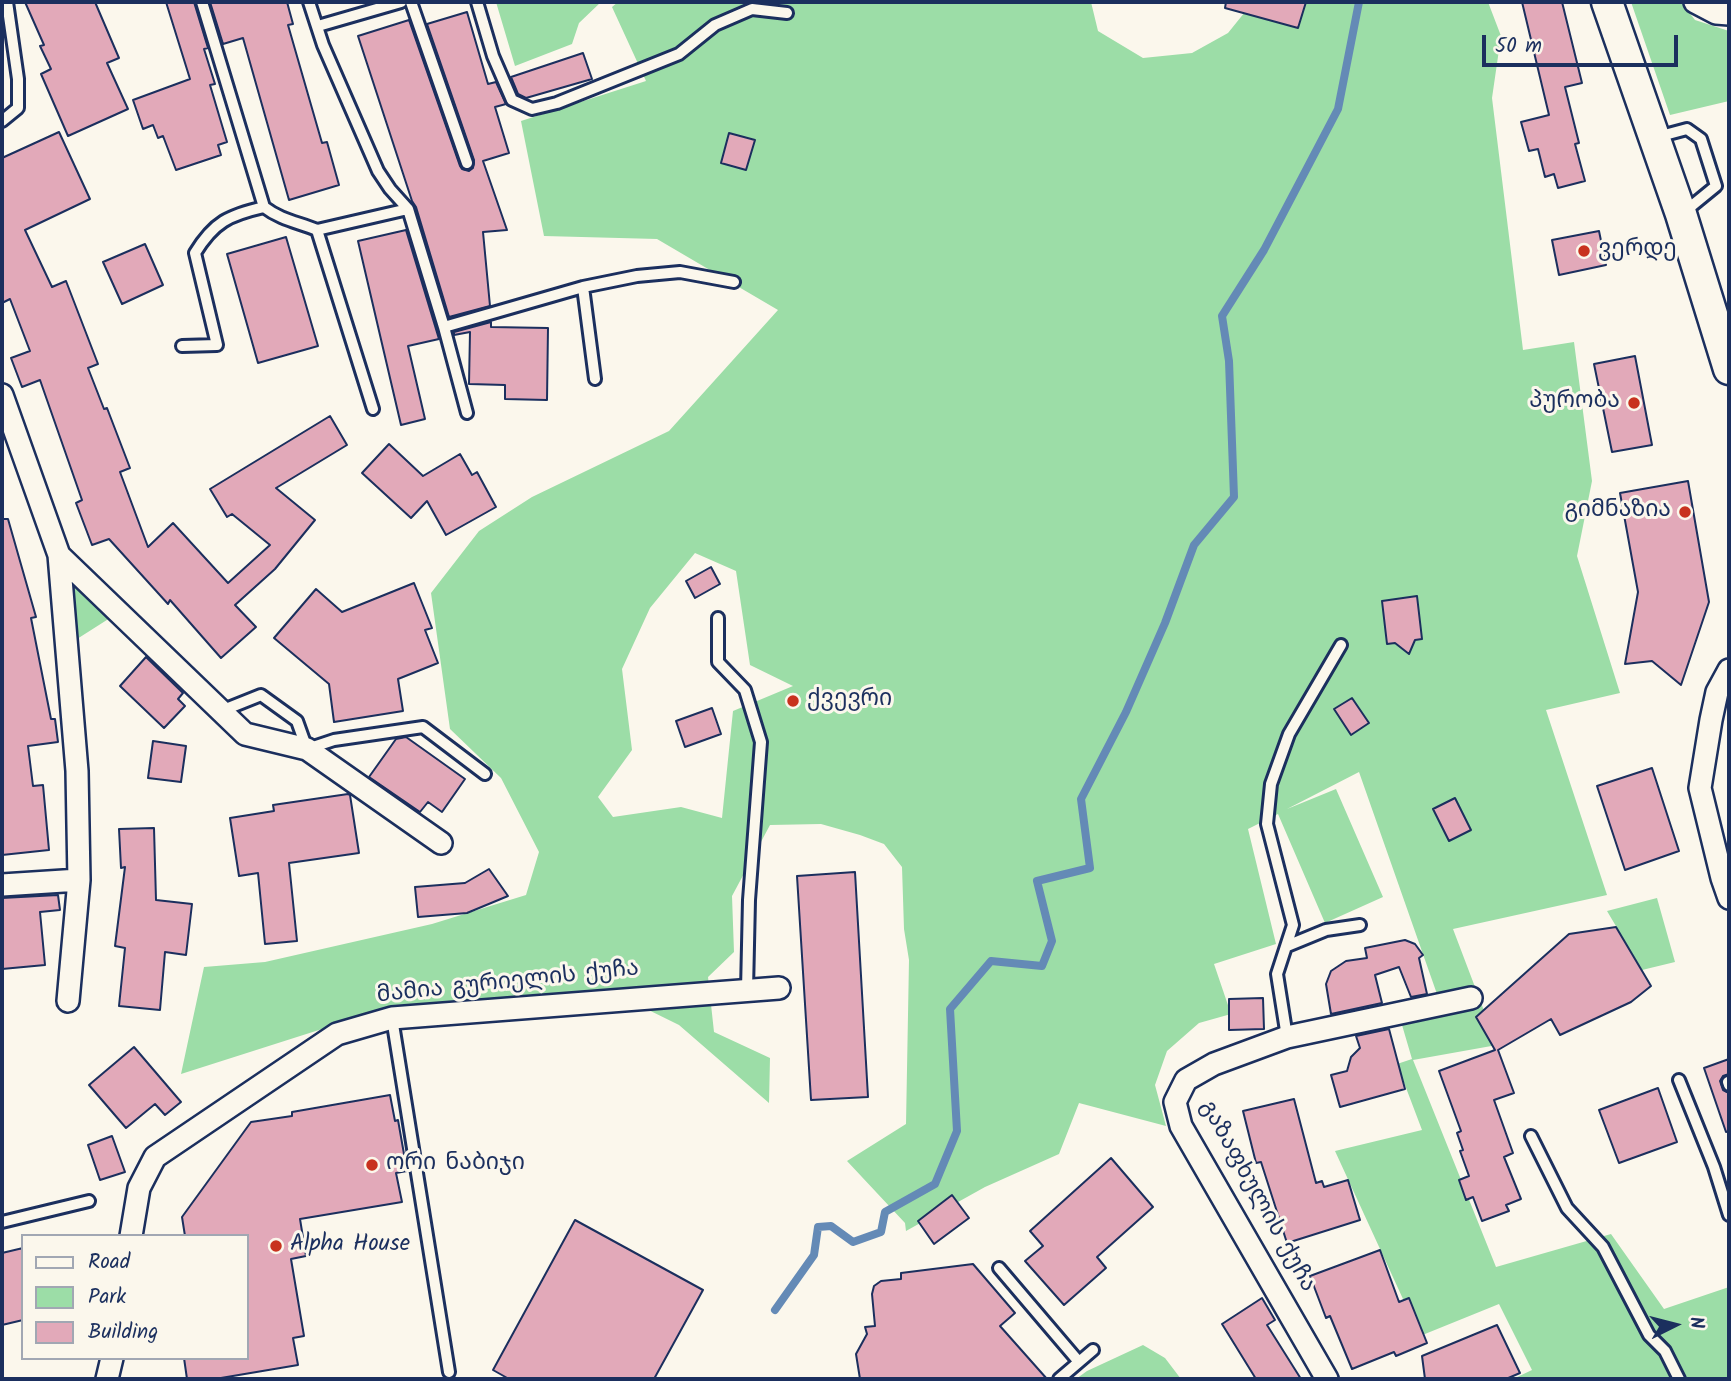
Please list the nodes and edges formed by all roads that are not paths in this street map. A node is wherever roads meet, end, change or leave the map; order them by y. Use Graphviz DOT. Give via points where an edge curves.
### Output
graph roads {
  1 [pos="7,2"];
  2 [pos="202,2"];
  3 [pos="309,2"];
  4 [pos="401,2"];
  5 [pos="411,2"];
  6 [pos="477,2"];
  7 [pos="1607,2"];
  8 [pos="1695,2"];
  9 [pos="787,13"];
  10 [pos="1729,13"];
  11 [pos="318,26"];
  12 [pos="2,121"];
  13 [pos="1655,138"];
  14 [pos="467,163"];
  15 [pos="264,208"];
  16 [pos="408,209"];
  17 [pos="1681,214"];
  18 [pos="317,230"];
  19 [pos="734,282"];
  20 [pos="583,287"];
  21 [pos="444,327"];
  22 [pos="182,346"];
  23 [pos="1729,369"];
  24 [pos="595,379"];
  25 [pos="2,395"];
  26 [pos="373,409"];
  27 [pos="467,413"];
  28 [pos="59,555"];
  29 [pos="718,618"];
  30 [pos="1341,645"];
  31 [pos="1729,670"];
  32 [pos="221,711"];
  33 [pos="307,749"];
  34 [pos="485,774"];
  35 [pos="441,843"];
  36 [pos="79,880"];
  37 [pos="2,885"];
  38 [pos="1729,898"];
  39 [pos="1360,925"];
  40 [pos="1287,946"];
  41 [pos="779,988"];
  42 [pos="747,990"];
  43 [pos="1471,999"];
  44 [pos="68,1001"];
  45 [pos="392,1018"];
  46 [pos="1287,1037"];
  47 [pos="1679,1080"];
  48 [pos="1531,1136"];
  49 [pos="89,1201"];
  50 [pos="1729,1215"];
  51 [pos="2,1222"];
  52 [pos="131,1234"];
  53 [pos="999,1268"];
  54 [pos="1093,1350"];
  55 [pos="112,1360"];
  56 [pos="1079,1362"];
  57 [pos="449,1372"];
  58 [pos="107,1379"];
  59 [pos="1059,1379"];
  60 [pos="1327,1379"];
  61 [pos="1679,1379"];
  1 -- 12 [label="lane" via="18,108"];
  2 -- 15 [label="lane"];
  3 -- 11 [label="lane"];
  4 -- 11 [label="lane"];
  5 -- 14 [label="lane"];
  6 -- 9 [label="lane" via="512,100 532,109 679,54 715,24 752,9"];
  7 -- 13 [label="main road"];
  8 -- 10 [label="street" via="1716,13"];
  11 -- 16 [label="lane" via="378,171"];
  13 -- 17 [label="main road"];
  13 -- 17 [label="lane" via="1687,129 1701,139 1716,186"];
  15 -- 18 [label="lane" via="278,218"];
  15 -- 22 [label="lane" via="225,220 195,253 217,345"];
  16 -- 18 [label="lane"];
  16 -- 21 [label="lane"];
  17 -- 23 [label="main road"];
  18 -- 26 [label="lane"];
  19 -- 20 [label="lane" via="680,272"];
  20 -- 21 [label="lane"];
  20 -- 24 [label="lane"];
  21 -- 27 [label="lane"];
  25 -- 28 [label="street"];
  28 -- 32 [label="street"];
  28 -- 36 [label="street" via="77,771"];
  29 -- 42 [label="lane" via="718,663 745,690 761,742"];
  30 -- 40 [label="lane" via="1289,734 1271,785 1267,824 1293,925"];
  31 -- 38 [label="street" via="1717,692 1700,788"];
  32 -- 33 [label="street" via="245,734"];
  32 -- 33 [label="lane" via="261,695 297,721"];
  33 -- 34 [label="lane" via="334,740 423,727"];
  33 -- 35 [label="street"];
  36 -- 37 [label="street"];
  36 -- 44 [label="street"];
  39 -- 40 [label="lane" via="1326,930"];
  40 -- 46 [label="lane" via="1277,974"];
  41 -- 42 [label="street, მამია გურიელის ქუჩა"];
  42 -- 45 [label="street, მამია გურიელის ქუჩა"];
  43 -- 46 [label="street, გაზაფხულის ქუჩა"];
  45 -- 52 [label="street, მამია გურიელის ქუჩა" via="337,1034 155,1157 139,1188"];
  45 -- 57 [label="lane"];
  46 -- 60 [label="street, გაზაფხულის ქუჩა" via="1214,1064 1186,1080 1174,1102 1181,1126"];
  47 -- 50 [label="lane"];
  48 -- 61 [label="lane" via="1567,1208 1603,1247 1649,1335 1665,1351"];
  49 -- 51 [label="lane"];
  53 -- 56 [label="lane"];
  54 -- 56 [label="lane"];
  55 -- 58 [label="street"];
  56 -- 59 [label="lane"];
}
